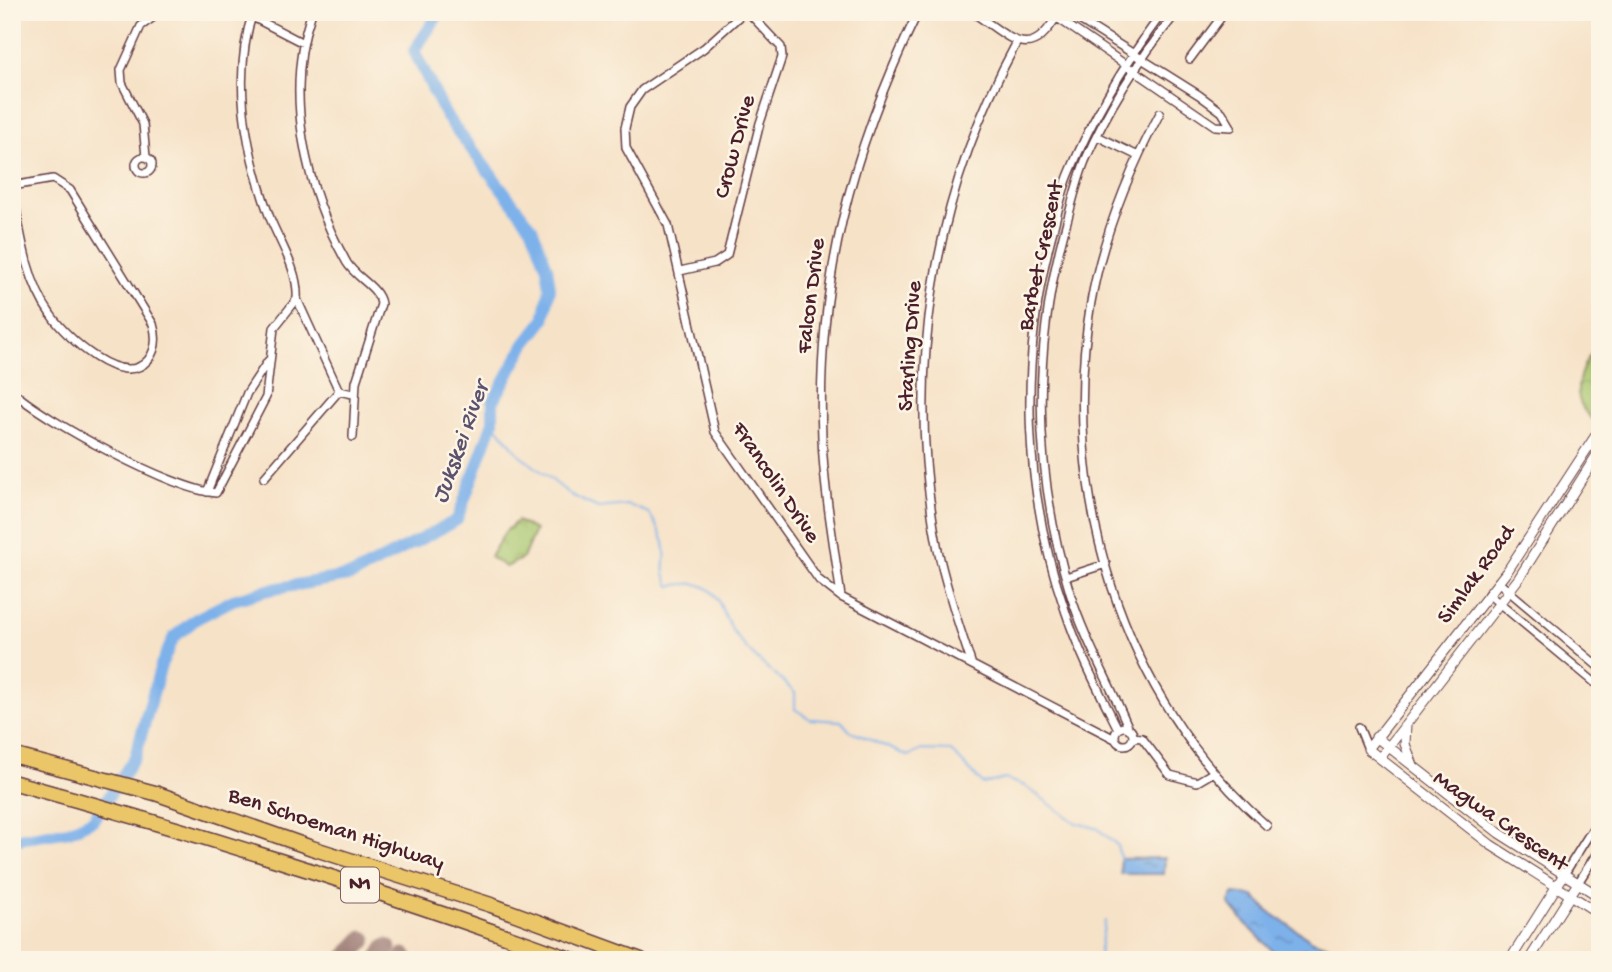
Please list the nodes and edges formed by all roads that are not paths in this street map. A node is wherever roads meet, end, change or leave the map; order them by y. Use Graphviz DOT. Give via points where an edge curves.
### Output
graph roads {
  1 [pos="161,12"];
  2 [pos="243,12"];
  3 [pos="312,12"];
  4 [pos="746,12"];
  5 [pos="918,12"];
  6 [pos="972,12"];
  7 [pos="1067,12"];
  8 [pos="1163,12"];
  9 [pos="1177,12"];
  10 [pos="1225,12"];
  11 [pos="252,14"];
  12 [pos="1058,15"];
  13 [pos="1017,42"];
  14 [pos="303,43"];
  15 [pos="1132,55"];
  16 [pos="1190,59"];
  17 [pos="1139,60"];
  18 [pos="1125,64"];
  19 [pos="1133,71"];
  20 [pos="1160,113"];
  21 [pos="1097,136"];
  22 [pos="1138,156"];
  23 [pos="146,157"];
  24 [pos="1069,173"];
  25 [pos="1079,178"];
  26 [pos="12,186"];
  27 [pos="680,271"];
  28 [pos="1043,271"];
  29 [pos="1053,272"];
  30 [pos="297,299"];
  31 [pos="268,360"];
  32 [pos="1029,369"];
  33 [pos="1041,372"];
  34 [pos="12,391"];
  35 [pos="339,391"];
  36 [pos="353,394"];
  37 [pos="240,412"];
  38 [pos="255,419"];
  39 [pos="1600,429"];
  40 [pos="353,437"];
  41 [pos="1031,448"];
  42 [pos="1042,448"];
  43 [pos="1600,450"];
  44 [pos="264,478"];
  45 [pos="207,492"];
  46 [pos="1060,555"];
  47 [pos="1049,558"];
  48 [pos="1106,564"];
  49 [pos="1066,577"];
  50 [pos="1498,582"];
  51 [pos="1508,590"];
  52 [pos="1488,594"];
  53 [pos="841,597"];
  54 [pos="1499,602"];
  55 [pos="971,662"];
  56 [pos="1600,668"];
  57 [pos="1600,687"];
  58 [pos="1406,723"];
  59 [pos="1118,729"];
  60 [pos="1131,733"];
  61 [pos="1376,737"];
  62 [pos="1115,739"];
  63 [pos="1388,747"];
  64 [pos="1368,749"];
  65 [pos="12,755"];
  66 [pos="1380,758"];
  67 [pos="1413,766"];
  68 [pos="1214,772"];
  69 [pos="12,782"];
  70 [pos="1600,817"];
  71 [pos="1267,826"];
  72 [pos="1600,848"];
  73 [pos="1565,873"];
  74 [pos="1578,883"];
  75 [pos="1556,886"];
  76 [pos="1571,895"];
  77 [pos="1600,897"];
  78 [pos="1600,914"];
  79 [pos="573,960"];
  80 [pos="641,960"];
  81 [pos="1510,960"];
  82 [pos="1529,960"];
  1 -- 23 [label="street" via="141,26 121,70 122,83 143,124"];
  2 -- 11 [label="street"];
  3 -- 14 [label="street"];
  4 -- 27 [label="street, Crow Drive" via="781,47 782,57 760,123 727,255 715,263"];
  4 -- 27 [label="street, Francolin Drive" via="704,48 642,90 627,116 626,148 668,225"];
  5 -- 53 [label="street, Falcon Drive" via="857,157 827,298 822,437"];
  6 -- 13 [label="street"];
  7 -- 15 [label="street"];
  8 -- 15 [label="street, Barbet Crescent"];
  9 -- 17 [label="street, Barbet Crescent"];
  10 -- 16 [label="street"];
  11 -- 14 [label="street" via="264,25"];
  11 -- 30 [label="street" via="244,79 248,138 264,199 294,276"];
  12 -- 13 [label="street" via="1033,44"];
  12 -- 18 [label="street"];
  13 -- 55 [label="street, Starling Drive" via="994,86 951,199 926,346 930,494 939,551"];
  14 -- 36 [label="street" via="301,119 313,184 349,266 378,294 381,304"];
  15 -- 17 [label="street"];
  15 -- 18 [label="street, Barbet Crescent"];
  17 -- 19 [label="street, Barbet Crescent"];
  17 -- 19 [label="street" via="1222,112 1231,127 1215,126"];
  18 -- 19 [label="street"];
  18 -- 24 [label="street, Barbet Crescent"];
  19 -- 21 [label="street, Barbet Crescent"];
  20 -- 22 [label="street"];
  21 -- 22 [label="street"];
  21 -- 25 [label="street, Barbet Crescent"];
  22 -- 48 [label="street" via="1101,258 1083,371 1085,464"];
  24 -- 25 [label="street"];
  24 -- 28 [label="street, Barbet Crescent"];
  25 -- 29 [label="street, Barbet Crescent"];
  26 -- 26 [label="street" via="32,277 54,319 84,350 114,366 130,369 146,362 156,344 153,324 70,190 53,179"];
  27 -- 53 [label="street, Francolin Drive" via="716,432 819,580"];
  28 -- 29 [label="street"];
  28 -- 32 [label="street, Barbet Crescent"];
  29 -- 33 [label="street, Barbet Crescent"];
  30 -- 31 [label="street" via="274,328"];
  30 -- 35 [label="street"];
  31 -- 37 [label="street"];
  31 -- 38 [label="street" via="270,386"];
  32 -- 33 [label="street"];
  32 -- 41 [label="street, Barbet Crescent"];
  33 -- 42 [label="street, Barbet Crescent"];
  34 -- 45 [label="street" via="67,430 184,486"];
  35 -- 36 [label="street"];
  35 -- 44 [label="street"];
  36 -- 40 [label="street"];
  37 -- 38 [label="street"];
  37 -- 45 [label="street"];
  38 -- 45 [label="street" via="216,493"];
  39 -- 50 [label="street, Simlak Road"];
  41 -- 42 [label="street"];
  41 -- 47 [label="street, Barbet Crescent"];
  42 -- 46 [label="street, Barbet Crescent" via="1048,505"];
  43 -- 51 [label="street, Simlak Road"];
  46 -- 47 [label="street"];
  46 -- 49 [label="street, Barbet Crescent"];
  47 -- 59 [label="street, Barbet Crescent" via="1078,647"];
  48 -- 49 [label="street"];
  48 -- 68 [label="street" via="1152,681"];
  49 -- 60 [label="street, Barbet Crescent" via="1091,649"];
  50 -- 51 [label="street"];
  50 -- 52 [label="street, Simlak Road"];
  51 -- 54 [label="street, Simlak Road"];
  51 -- 56 [label="street"];
  52 -- 54 [label="street"];
  52 -- 61 [label="street, Simlak Road"];
  53 -- 55 [label="street, Francolin Drive"];
  54 -- 57 [label="street"];
  54 -- 58 [label="street, Simlak Road"];
  55 -- 62 [label="street, Francolin Drive"];
  58 -- 63 [label="street, Simlak Road"];
  58 -- 67 [label="street" via="1405,744"];
  59 -- 60 [label="street"];
  59 -- 62 [label="street"];
  60 -- 62 [label="street" via="1126,746"];
  60 -- 68 [label="street" via="1142,738 1170,775 1197,782"];
  61 -- 63 [label="street, Magwa Crescent"];
  61 -- 64 [label="street, Simlak Road"];
  61 -- 64 [label="street" via="1359,727"];
  63 -- 66 [label="street, Simlak Road"];
  63 -- 67 [label="street, Magwa Crescent"];
  64 -- 66 [label="street, Magwa Crescent"];
  65 -- 80 [label="highway, Ben Schoeman Highway / N1" via="155,793"];
  66 -- 75 [label="street, Magwa Crescent" via="1491,845"];
  67 -- 73 [label="street, Magwa Crescent" via="1499,833"];
  68 -- 71 [label="street"];
  69 -- 79 [label="highway, Ben Schoeman Highway / N1" via="318,871"];
  70 -- 73 [label="street"];
  72 -- 74 [label="street"];
  73 -- 74 [label="street, Magwa Crescent"];
  73 -- 75 [label="street"];
  74 -- 76 [label="street"];
  74 -- 77 [label="street, Magwa Crescent"];
  75 -- 76 [label="street, Magwa Crescent"];
  75 -- 81 [label="street"];
  76 -- 78 [label="street, Magwa Crescent"];
  76 -- 82 [label="street"];
}
